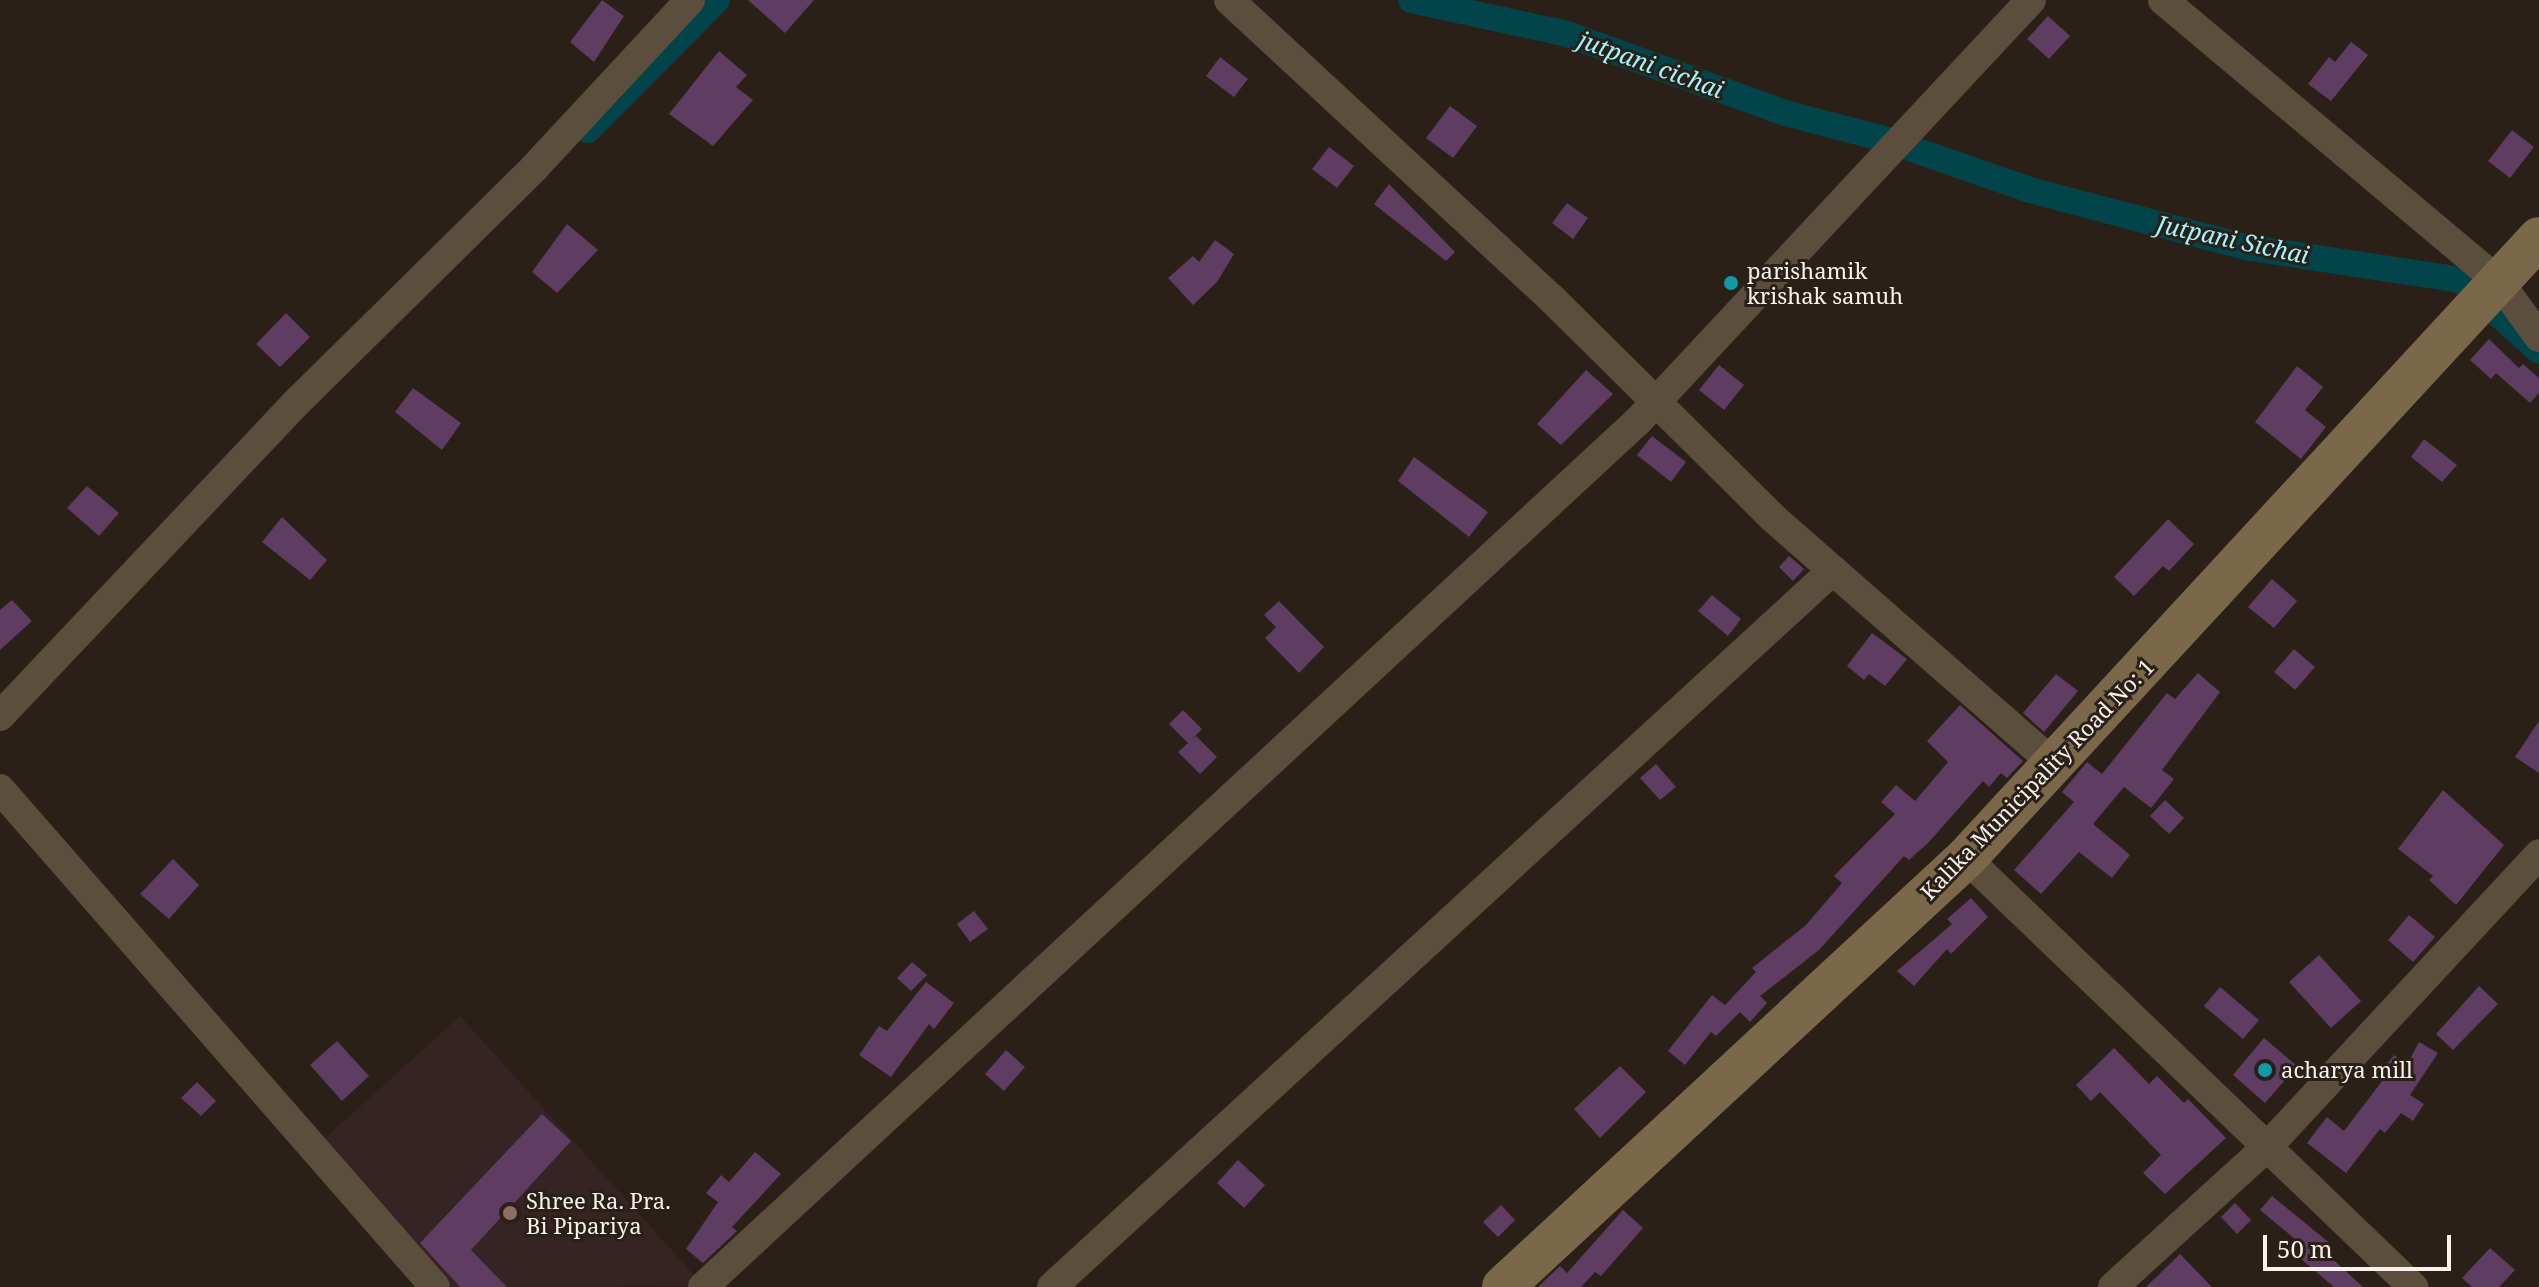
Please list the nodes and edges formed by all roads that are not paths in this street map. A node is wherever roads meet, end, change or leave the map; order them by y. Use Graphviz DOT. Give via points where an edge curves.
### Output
graph roads {
  1 [pos="690,0"];
  2 [pos="1229,0"];
  3 [pos="2031,0"];
  4 [pos="2163,0"];
  5 [pos="2539,238"];
  6 [pos="2499,282"];
  7 [pos="2539,337"];
  8 [pos="1654,404"];
  9 [pos="1833,570"];
  10 [pos="0,716"];
  11 [pos="2055,765"];
  12 [pos="0,789"];
  13 [pos="2539,854"];
  14 [pos="1966,858"];
  15 [pos="2269,1145"];
  16 [pos="435,1287"];
  17 [pos="703,1287"];
  18 [pos="1052,1287"];
  19 [pos="1503,1287"];
  20 [pos="2113,1287"];
  21 [pos="2413,1287"];
  1 -- 10 [label="street" via="534,168 298,401"];
  2 -- 8 [label="street" via="1551,298"];
  3 -- 8 [label="street"];
  4 -- 6 [label="street"];
  5 -- 6 [label="street, Kalika Municipality Road No: 1"];
  6 -- 7 [label="street"];
  6 -- 11 [label="street, Kalika Municipality Road No: 1"];
  8 -- 9 [label="street"];
  8 -- 17 [label="street"];
  9 -- 11 [label="street"];
  9 -- 18 [label="street"];
  11 -- 14 [label="street, Kalika Municipality Road No: 1"];
  12 -- 16 [label="street"];
  13 -- 15 [label="street"];
  14 -- 15 [label="street"];
  14 -- 19 [label="street, Kalika Municipality Road No: 1"];
  15 -- 20 [label="street"];
  15 -- 21 [label="street"];
}
